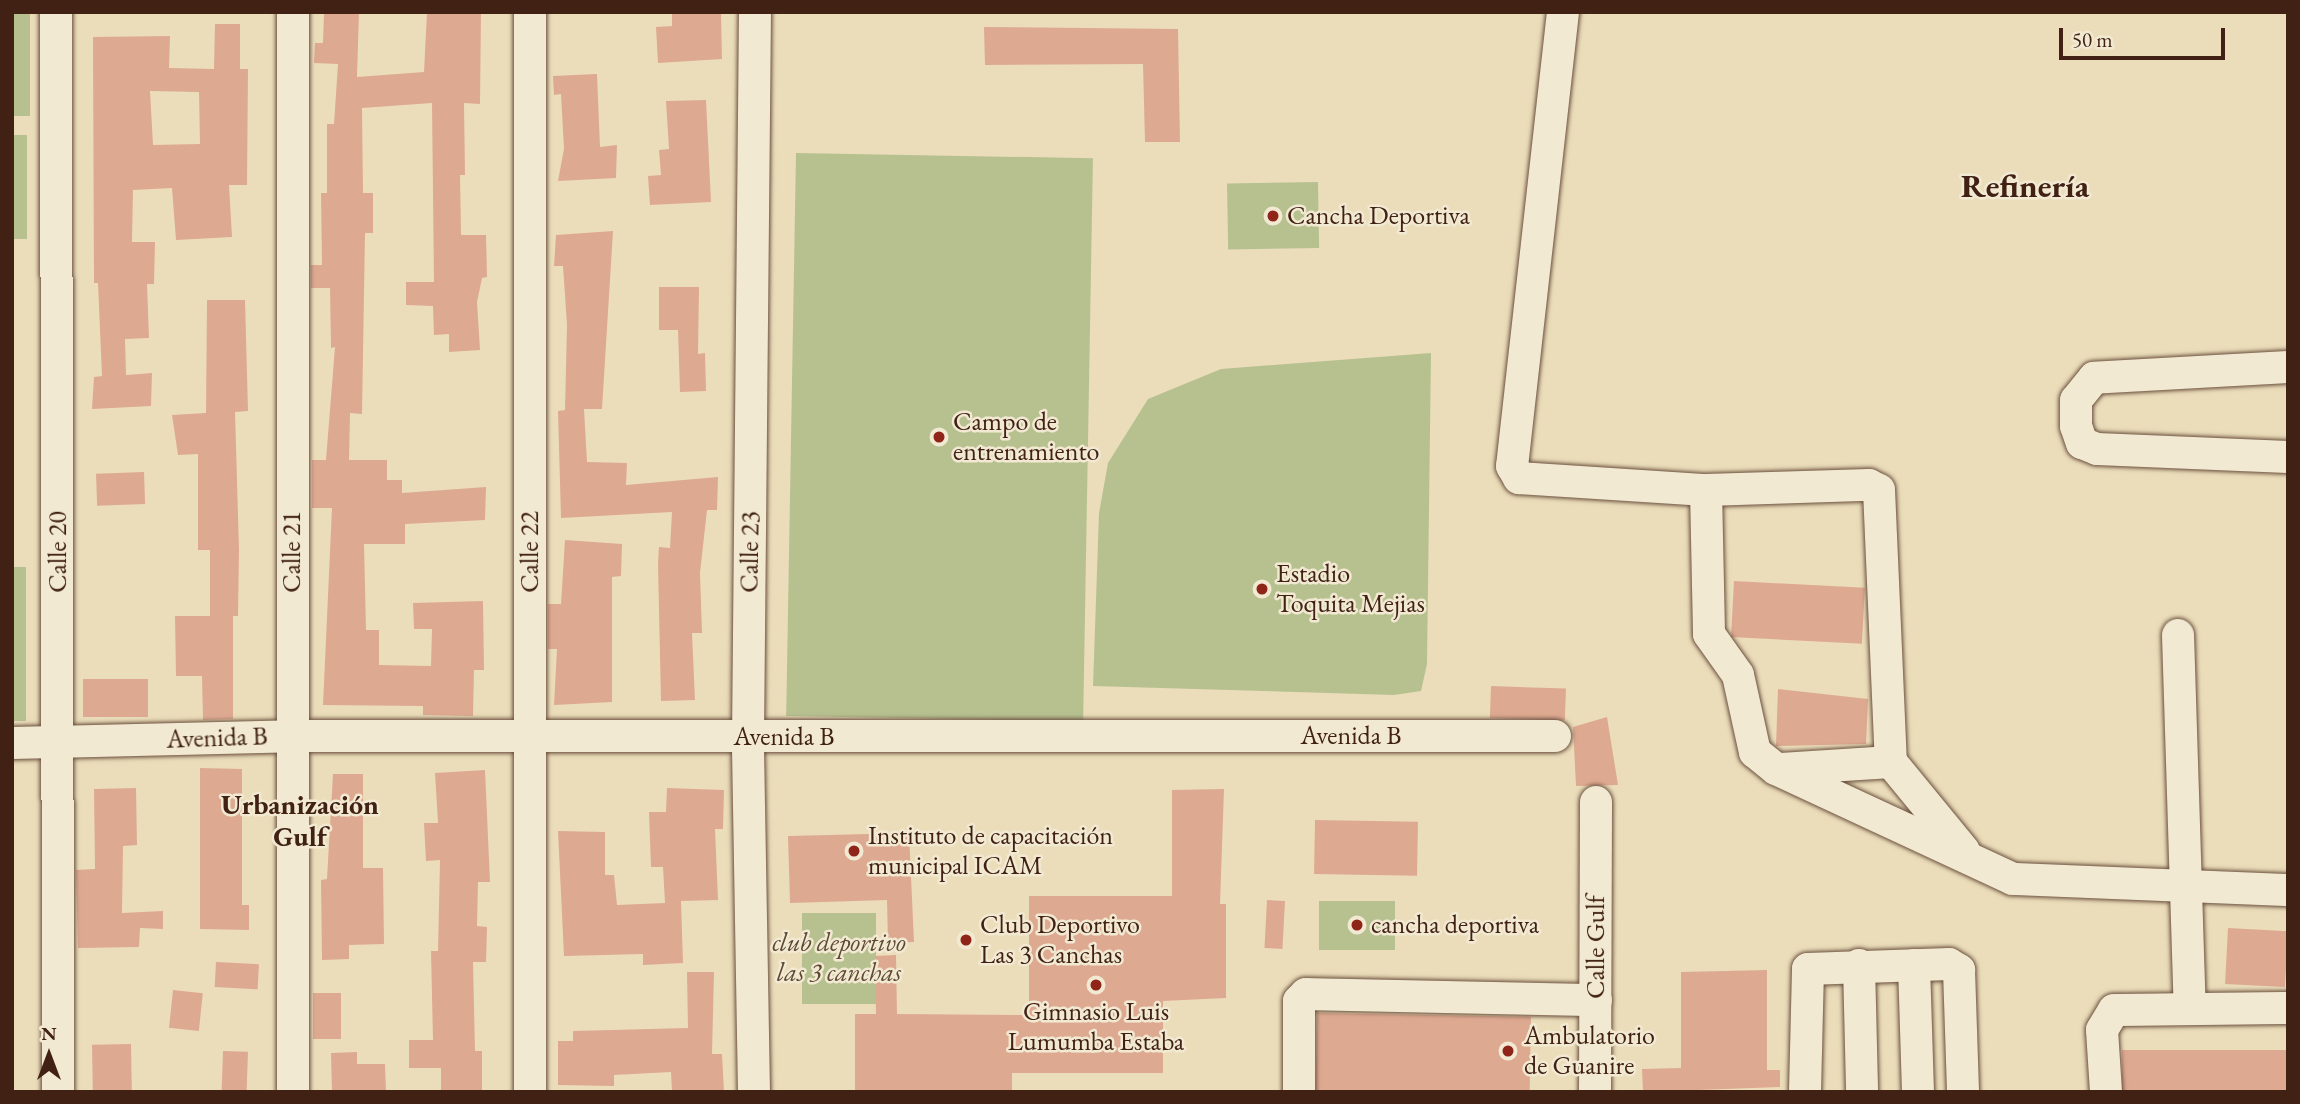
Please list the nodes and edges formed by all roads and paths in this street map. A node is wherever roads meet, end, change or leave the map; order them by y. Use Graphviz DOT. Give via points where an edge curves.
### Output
graph roads {
  1 [pos="56,12"];
  2 [pos="293,12"];
  3 [pos="530,12"];
  4 [pos="755,12"];
  5 [pos="1563,12"];
  6 [pos="2288,367"];
  7 [pos="2288,457"];
  8 [pos="1706,490"];
  9 [pos="2178,635"];
  10 [pos="530,735"];
  11 [pos="292,736"];
  12 [pos="1555,736"];
  13 [pos="748,737"];
  14 [pos="12,743"];
  15 [pos="58,743"];
  16 [pos="1891,762"];
  17 [pos="1776,769"];
  18 [pos="1596,802"];
  19 [pos="1967,855"];
  20 [pos="2188,886"];
  21 [pos="2288,890"];
  22 [pos="1859,965"];
  23 [pos="1914,965"];
  24 [pos="1596,1000"];
  25 [pos="2190,1008"];
  26 [pos="2288,1008"];
  27 [pos="58,1092"];
  28 [pos="293,1092"];
  29 [pos="530,1092"];
  30 [pos="754,1092"];
  31 [pos="1299,1092"];
  32 [pos="1595,1092"];
  33 [pos="1805,1092"];
  34 [pos="1862,1092"];
  35 [pos="1918,1092"];
  36 [pos="1963,1092"];
  37 [pos="2106,1092"];
  1 -- 15 [label="street, Calle 20"];
  2 -- 11 [label="street, Calle 21"];
  3 -- 10 [label="street, Calle 22"];
  4 -- 13 [label="street, Calle 23"];
  5 -- 8 [label="street" via="1512,466 1519,478 1533,483"];
  6 -- 7 [label="street" via="2094,378 2076,400 2076,426 2082,443 2097,449"];
  8 -- 16 [label="street" via="1869,485 1879,490"];
  8 -- 17 [label="street" via="1709,634 1738,675 1755,752"];
  9 -- 20 [label="street"];
  10 -- 11 [label="street, Avenida B"];
  10 -- 13 [label="street, Avenida B"];
  10 -- 29 [label="street, Calle 22"];
  11 -- 15 [label="street, Avenida B"];
  11 -- 28 [label="street, Calle 21"];
  12 -- 13 [label="street, Avenida B"];
  13 -- 30 [label="street, Calle 23"];
  14 -- 15 [label="street, Avenida B"];
  15 -- 27 [label="street, Calle 20"];
  16 -- 17 [label="street"];
  16 -- 19 [label="street"];
  17 -- 19 [label="street"];
  18 -- 24 [label="street, Calle Gulf"];
  19 -- 20 [label="street" via="2013,879"];
  20 -- 21 [label="street"];
  20 -- 25 [label="street"];
  22 -- 23 [label="street"];
  22 -- 33 [label="street" via="1808,969"];
  22 -- 34 [label="street"];
  23 -- 35 [label="street"];
  23 -- 36 [label="street" via="1948,964 1959,970"];
  24 -- 31 [label="street" via="1306,994 1299,1001"];
  24 -- 32 [label="street, Calle Gulf"];
  25 -- 26 [label="street"];
  25 -- 37 [label="street" via="2114,1010 2102,1030"];
}
